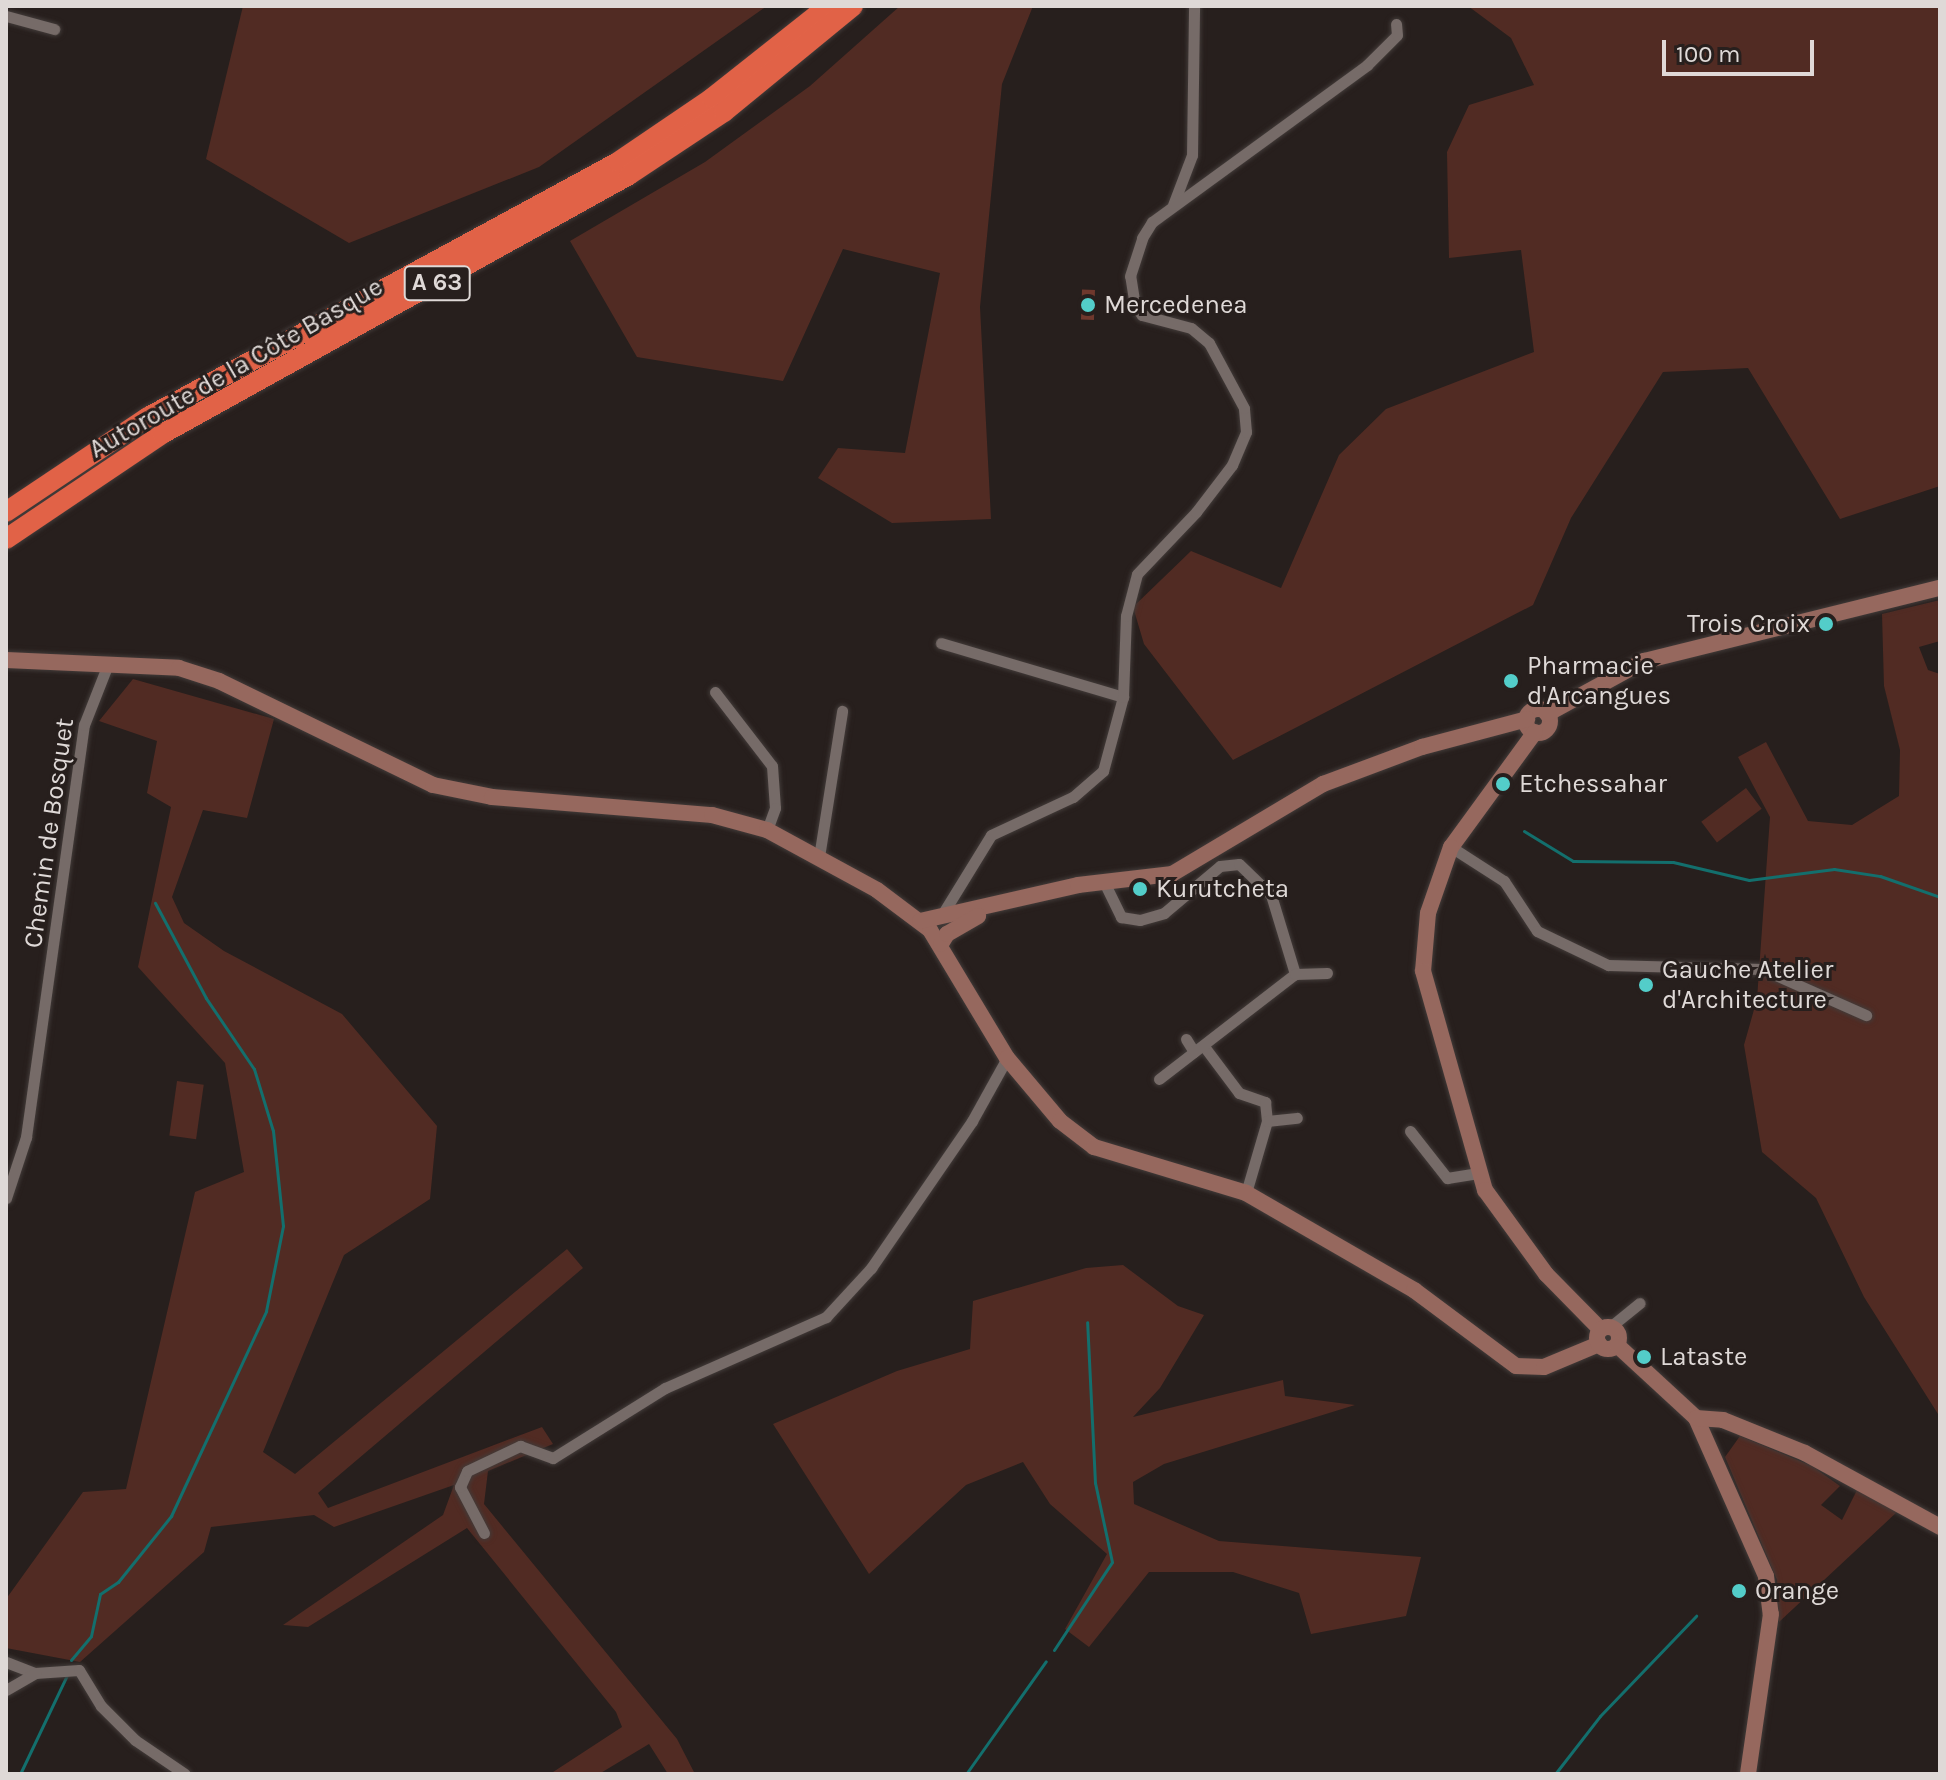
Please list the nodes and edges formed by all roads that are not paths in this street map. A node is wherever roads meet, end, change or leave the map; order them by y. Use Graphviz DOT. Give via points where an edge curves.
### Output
graph roads {
  1 [pos="828,6"];
  2 [pos="853,6"];
  3 [pos="1194,6"];
  4 [pos="6,16"];
  5 [pos="1396,24"];
  6 [pos="54,29"];
  7 [pos="1170,209"];
  8 [pos="6,512"];
  9 [pos="6,539"];
  10 [pos="1940,588"];
  11 [pos="941,643"];
  12 [pos="6,660"];
  13 [pos="108,664"];
  14 [pos="715,692"];
  15 [pos="1123,697"];
  16 [pos="842,711"];
  17 [pos="1531,726"];
  18 [pos="767,830"];
  19 [pos="1451,847"];
  20 [pos="819,857"];
  21 [pos="1105,884"];
  22 [pos="920,921"];
  23 [pos="948,925"];
  24 [pos="1327,973"];
  25 [pos="1295,974"];
  26 [pos="1866,1015"];
  27 [pos="1186,1039"];
  28 [pos="1200,1050"];
  29 [pos="1007,1058"];
  30 [pos="1159,1079"];
  31 [pos="1297,1118"];
  32 [pos="1267,1121"];
  33 [pos="1410,1131"];
  34 [pos="1477,1173"];
  35 [pos="1246,1193"];
  36 [pos="6,1198"];
  37 [pos="1640,1303"];
  38 [pos="1603,1334"];
  39 [pos="1696,1418"];
  40 [pos="1755,1433"];
  41 [pos="1708,1437"];
  42 [pos="1940,1527"];
  43 [pos="484,1533"];
  44 [pos="6,1662"];
  45 [pos="35,1673"];
  46 [pos="6,1690"];
  47 [pos="185,1774"];
  48 [pos="1748,1774"];
  1 -- 8 [label="highway, Autoroute de la Côte Basque / A 63" via="712,98 618,162 148,417"];
  2 -- 9 [label="highway, Autoroute de la Côte Basque / A 63" via="724,112 629,175 162,434"];
  3 -- 7 [label="street" via="1192,155"];
  4 -- 6 [label="street"];
  5 -- 7 [label="street" via="1397,35 1385,50"];
  7 -- 15 [label="street" via="1142,238 1131,294 1142,315 1191,328 1209,343 1244,408 1246,432 1232,465 1203,503 1137,574 1126,616"];
  10 -- 17 [label="street" via="1644,661 1547,714 1548,728"];
  11 -- 15 [label="street"];
  12 -- 13 [label="street"];
  13 -- 18 [label="street" via="161,665 219,681 433,785 492,797 712,815"];
  13 -- 36 [label="street, Chemin de Bosquet" via="84,725 26,1137"];
  14 -- 18 [label="street" via="772,766 775,808"];
  15 -- 23 [label="street" via="1103,771 1073,797 991,835 954,887"];
  16 -- 20 [label="street"];
  17 -- 19 [label="street"];
  17 -- 21 [label="street" via="1422,747 1323,784 1172,874"];
  18 -- 20 [label="street"];
  19 -- 26 [label="street" via="1504,881 1537,931 1596,961 1622,967 1762,969"];
  19 -- 34 [label="street" via="1428,913 1423,971"];
  20 -- 22 [label="street"];
  21 -- 23 [label="street" via="994,907"];
  21 -- 25 [label="street" via="1121,917 1140,920 1164,913 1220,866 1239,864 1271,895"];
  22 -- 23 [label="street"];
  22 -- 23 [label="street"];
  23 -- 29 [label="street"];
  24 -- 25 [label="street"];
  25 -- 28 [label="street"];
  27 -- 28 [label="street"];
  28 -- 30 [label="street"];
  28 -- 32 [label="street" via="1239,1093 1265,1102"];
  29 -- 35 [label="street" via="1060,1121 1094,1147"];
  29 -- 43 [label="street" via="972,1121 871,1268 826,1317 665,1388 553,1458 520,1446 490,1456 467,1471 460,1487"];
  31 -- 32 [label="street"];
  32 -- 35 [label="street"];
  33 -- 34 [label="street" via="1447,1178"];
  34 -- 38 [label="street" via="1546,1274"];
  35 -- 38 [label="street" via="1414,1290 1527,1370"];
  37 -- 38 [label="street"];
  38 -- 39 [label="street"];
  39 -- 40 [label="street"];
  39 -- 41 [label="street"];
  40 -- 41 [label="street"];
  40 -- 42 [label="street" via="1805,1453"];
  41 -- 48 [label="street" via="1766,1576 1771,1614"];
  44 -- 45 [label="street"];
  45 -- 46 [label="street"];
  45 -- 47 [label="street" via="79,1670 101,1706 135,1740"];
}
